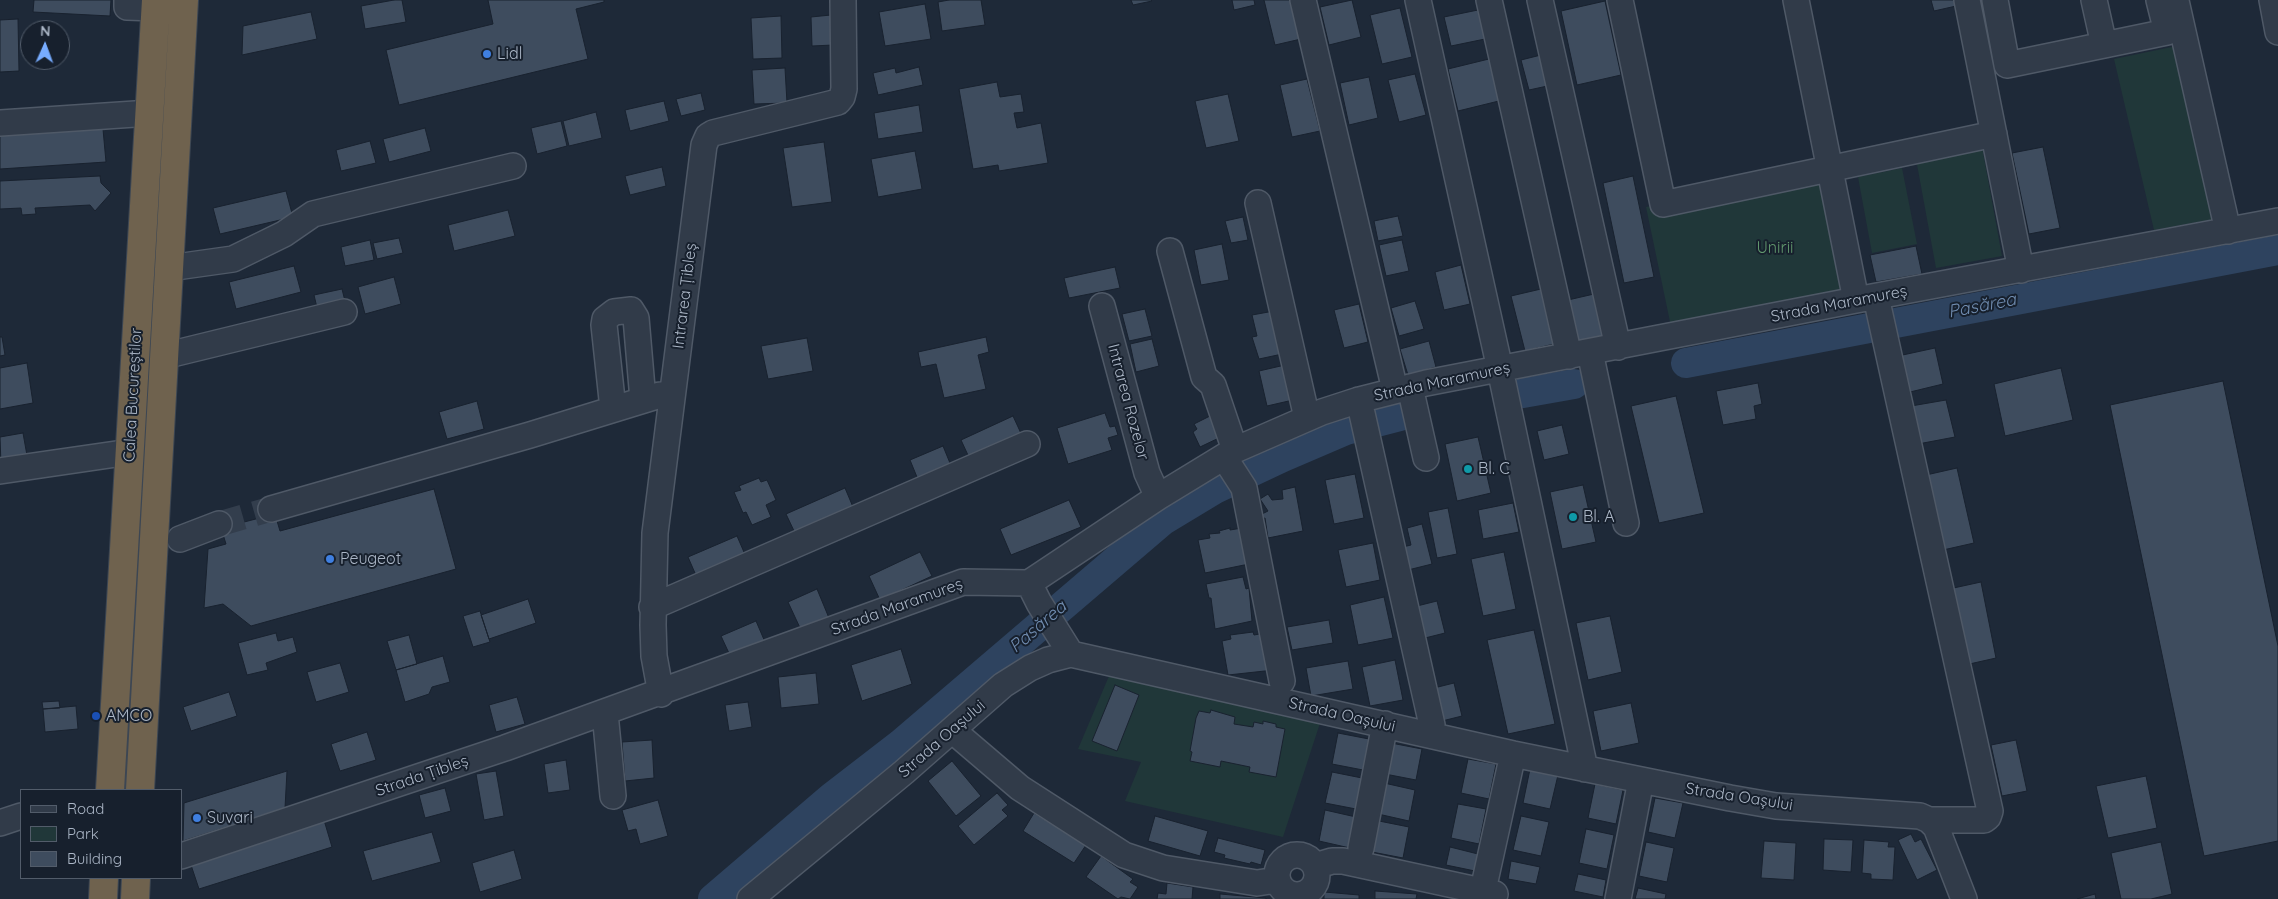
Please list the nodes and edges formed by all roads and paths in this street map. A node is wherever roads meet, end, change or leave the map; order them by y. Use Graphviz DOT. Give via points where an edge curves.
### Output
graph roads {
  1 [pos="127,0"];
  2 [pos="184,0"];
  3 [pos="842,0"];
  4 [pos="1302,0"];
  5 [pos="1418,0"];
  6 [pos="1489,0"];
  7 [pos="1540,0"];
  8 [pos="1620,0"];
  9 [pos="1796,0"];
  10 [pos="1967,0"];
  11 [pos="1995,0"];
  12 [pos="2094,0"];
  13 [pos="2159,0"];
  14 [pos="2176,0"];
  15 [pos="2272,0"];
  16 [pos="156,4"];
  17 [pos="2278,32"];
  18 [pos="2104,45"];
  19 [pos="150,113"];
  20 [pos="0,123"];
  21 [pos="1994,134"];
  22 [pos="513,166"];
  23 [pos="1830,167"];
  24 [pos="1258,203"];
  25 [pos="2278,221"];
  26 [pos="2228,231"];
  27 [pos="1170,251"];
  28 [pos="169,268"];
  29 [pos="2021,270"];
  30 [pos="1869,298"];
  31 [pos="1102,306"];
  32 [pos="344,312"];
  33 [pos="1618,347"];
  34 [pos="1580,354"];
  35 [pos="164,356"];
  36 [pos="1503,388"];
  37 [pos="1406,393"];
  38 [pos="1361,407"];
  39 [pos="613,409"];
  40 [pos="1317,417"];
  41 [pos="1027,444"];
  42 [pos="130,452"];
  43 [pos="1229,454"];
  44 [pos="1426,458"];
  45 [pos="0,471"];
  46 [pos="1158,497"];
  47 [pos="271,509"];
  48 [pos="1626,523"];
  49 [pos="219,524"];
  50 [pos="180,539"];
  51 [pos="1034,593"];
  52 [pos="652,608"];
  53 [pos="1072,654"];
  54 [pos="1282,681"];
  55 [pos="661,694"];
  56 [pos="605,713"];
  57 [pos="1385,724"];
  58 [pos="1432,725"];
  59 [pos="952,730"];
  60 [pos="1513,754"];
  61 [pos="1585,769"];
  62 [pos="1641,780"];
  63 [pos="110,789"];
  64 [pos="140,789"];
  65 [pos="613,796"];
  66 [pos="20,816"];
  67 [pos="1929,820"];
  68 [pos="0,823"];
  69 [pos="1361,848"];
  70 [pos="182,856"];
  71 [pos="104,879"];
  72 [pos="136,879"];
  73 [pos="103,899"];
  74 [pos="135,899"];
  75 [pos="750,899"];
  76 [pos="1618,899"];
  77 [pos="1964,899"];
  1 -- 16 [label="street" via="127,7"];
  2 -- 28 [label="highway, Calea Bucureștilor"];
  3 -- 52 [label="street, Intrarea Țibleș" via="844,89 838,102 713,133 704,145 659,500"];
  4 -- 37 [label="street"];
  5 -- 36 [label="street"];
  6 -- 34 [label="street"];
  7 -- 33 [label="street"];
  8 -- 23 [label="street" via="1662,204"];
  9 -- 23 [label="street"];
  10 -- 21 [label="street"];
  11 -- 18 [label="street" via="2007,65"];
  12 -- 18 [label="street"];
  13 -- 18 [label="street" via="2167,32"];
  14 -- 26 [label="street"];
  15 -- 17 [label="street"];
  16 -- 19 [label="highway, Calea Bucureștilor"];
  19 -- 20 [label="street"];
  19 -- 42 [label="highway, Calea Bucureștilor"];
  21 -- 23 [label="street"];
  21 -- 29 [label="street"];
  22 -- 28 [label="street" via="313,214 284,234 250,236 195,249"];
  23 -- 30 [label="street"];
  24 -- 40 [label="street"];
  25 -- 26 [label="street, Strada Maramureș"];
  26 -- 29 [label="street, Strada Maramureș"];
  27 -- 43 [label="street" via="1204,377 1216,391"];
  28 -- 35 [label="highway, Calea Bucureștilor"];
  29 -- 30 [label="street, Strada Maramureș"];
  30 -- 33 [label="street, Strada Maramureș"];
  30 -- 67 [label="street, Strada Oașului" via="1885,338 1990,811 1984,820"];
  31 -- 46 [label="street, Intrarea Rozelor" via="1147,473"];
  32 -- 35 [label="street"];
  33 -- 34 [label="street, Strada Maramureș"];
  34 -- 36 [label="street, Strada Maramureș"];
  34 -- 48 [label="street"];
  35 -- 64 [label="highway, Calea Bucureștilor"];
  36 -- 37 [label="street, Strada Maramureș"];
  36 -- 61 [label="street"];
  37 -- 38 [label="street, Strada Maramureș"];
  37 -- 44 [label="street" via="1421,431"];
  38 -- 40 [label="street, Strada Maramureș"];
  38 -- 58 [label="street"];
  39 -- 39 [label="street" via="605,319 614,312 631,310 636,318 652,397"];
  39 -- 47 [label="street"];
  40 -- 43 [label="street, Strada Maramureș"];
  41 -- 52 [label="street"];
  42 -- 45 [label="street"];
  42 -- 63 [label="highway, Calea Bucureștilor"];
  43 -- 46 [label="street, Strada Maramureș"];
  43 -- 54 [label="street" via="1244,488"];
  46 -- 51 [label="street, Strada Maramureș"];
  49 -- 50 [label="street"];
  51 -- 53 [label="street"];
  51 -- 55 [label="street, Strada Maramureș" via="978,580 963,582"];
  52 -- 55 [label="street, Intrarea Țibleș" via="654,656"];
  53 -- 57 [label="street, Strada Oașului"];
  53 -- 59 [label="street, Strada Oașului" via="1030,668 1003,686"];
  55 -- 56 [label="street, Strada Țibleș"];
  56 -- 65 [label="street"];
  56 -- 70 [label="street, Strada Țibleș"];
  57 -- 60 [label="street, Strada Oașului"];
  57 -- 69 [label="street"];
  59 -- 60 [label="street" via="1020,788 1124,855 1172,870 1257,883 1277,880 1278,867 1287,857 1300,855 1315,866 1343,861 1490,887"];
  59 -- 75 [label="street, Strada Oașului"];
  60 -- 61 [label="street, Strada Oașului"];
  61 -- 62 [label="street, Strada Oașului"];
  62 -- 67 [label="street, Strada Oașului" via="1760,803 1920,816"];
  62 -- 76 [label="street"];
  66 -- 68 [label="street"];
  67 -- 77 [label="street" via="1936,827"];
  71 -- 73 [label="highway"];
  72 -- 74 [label="highway"];
}
